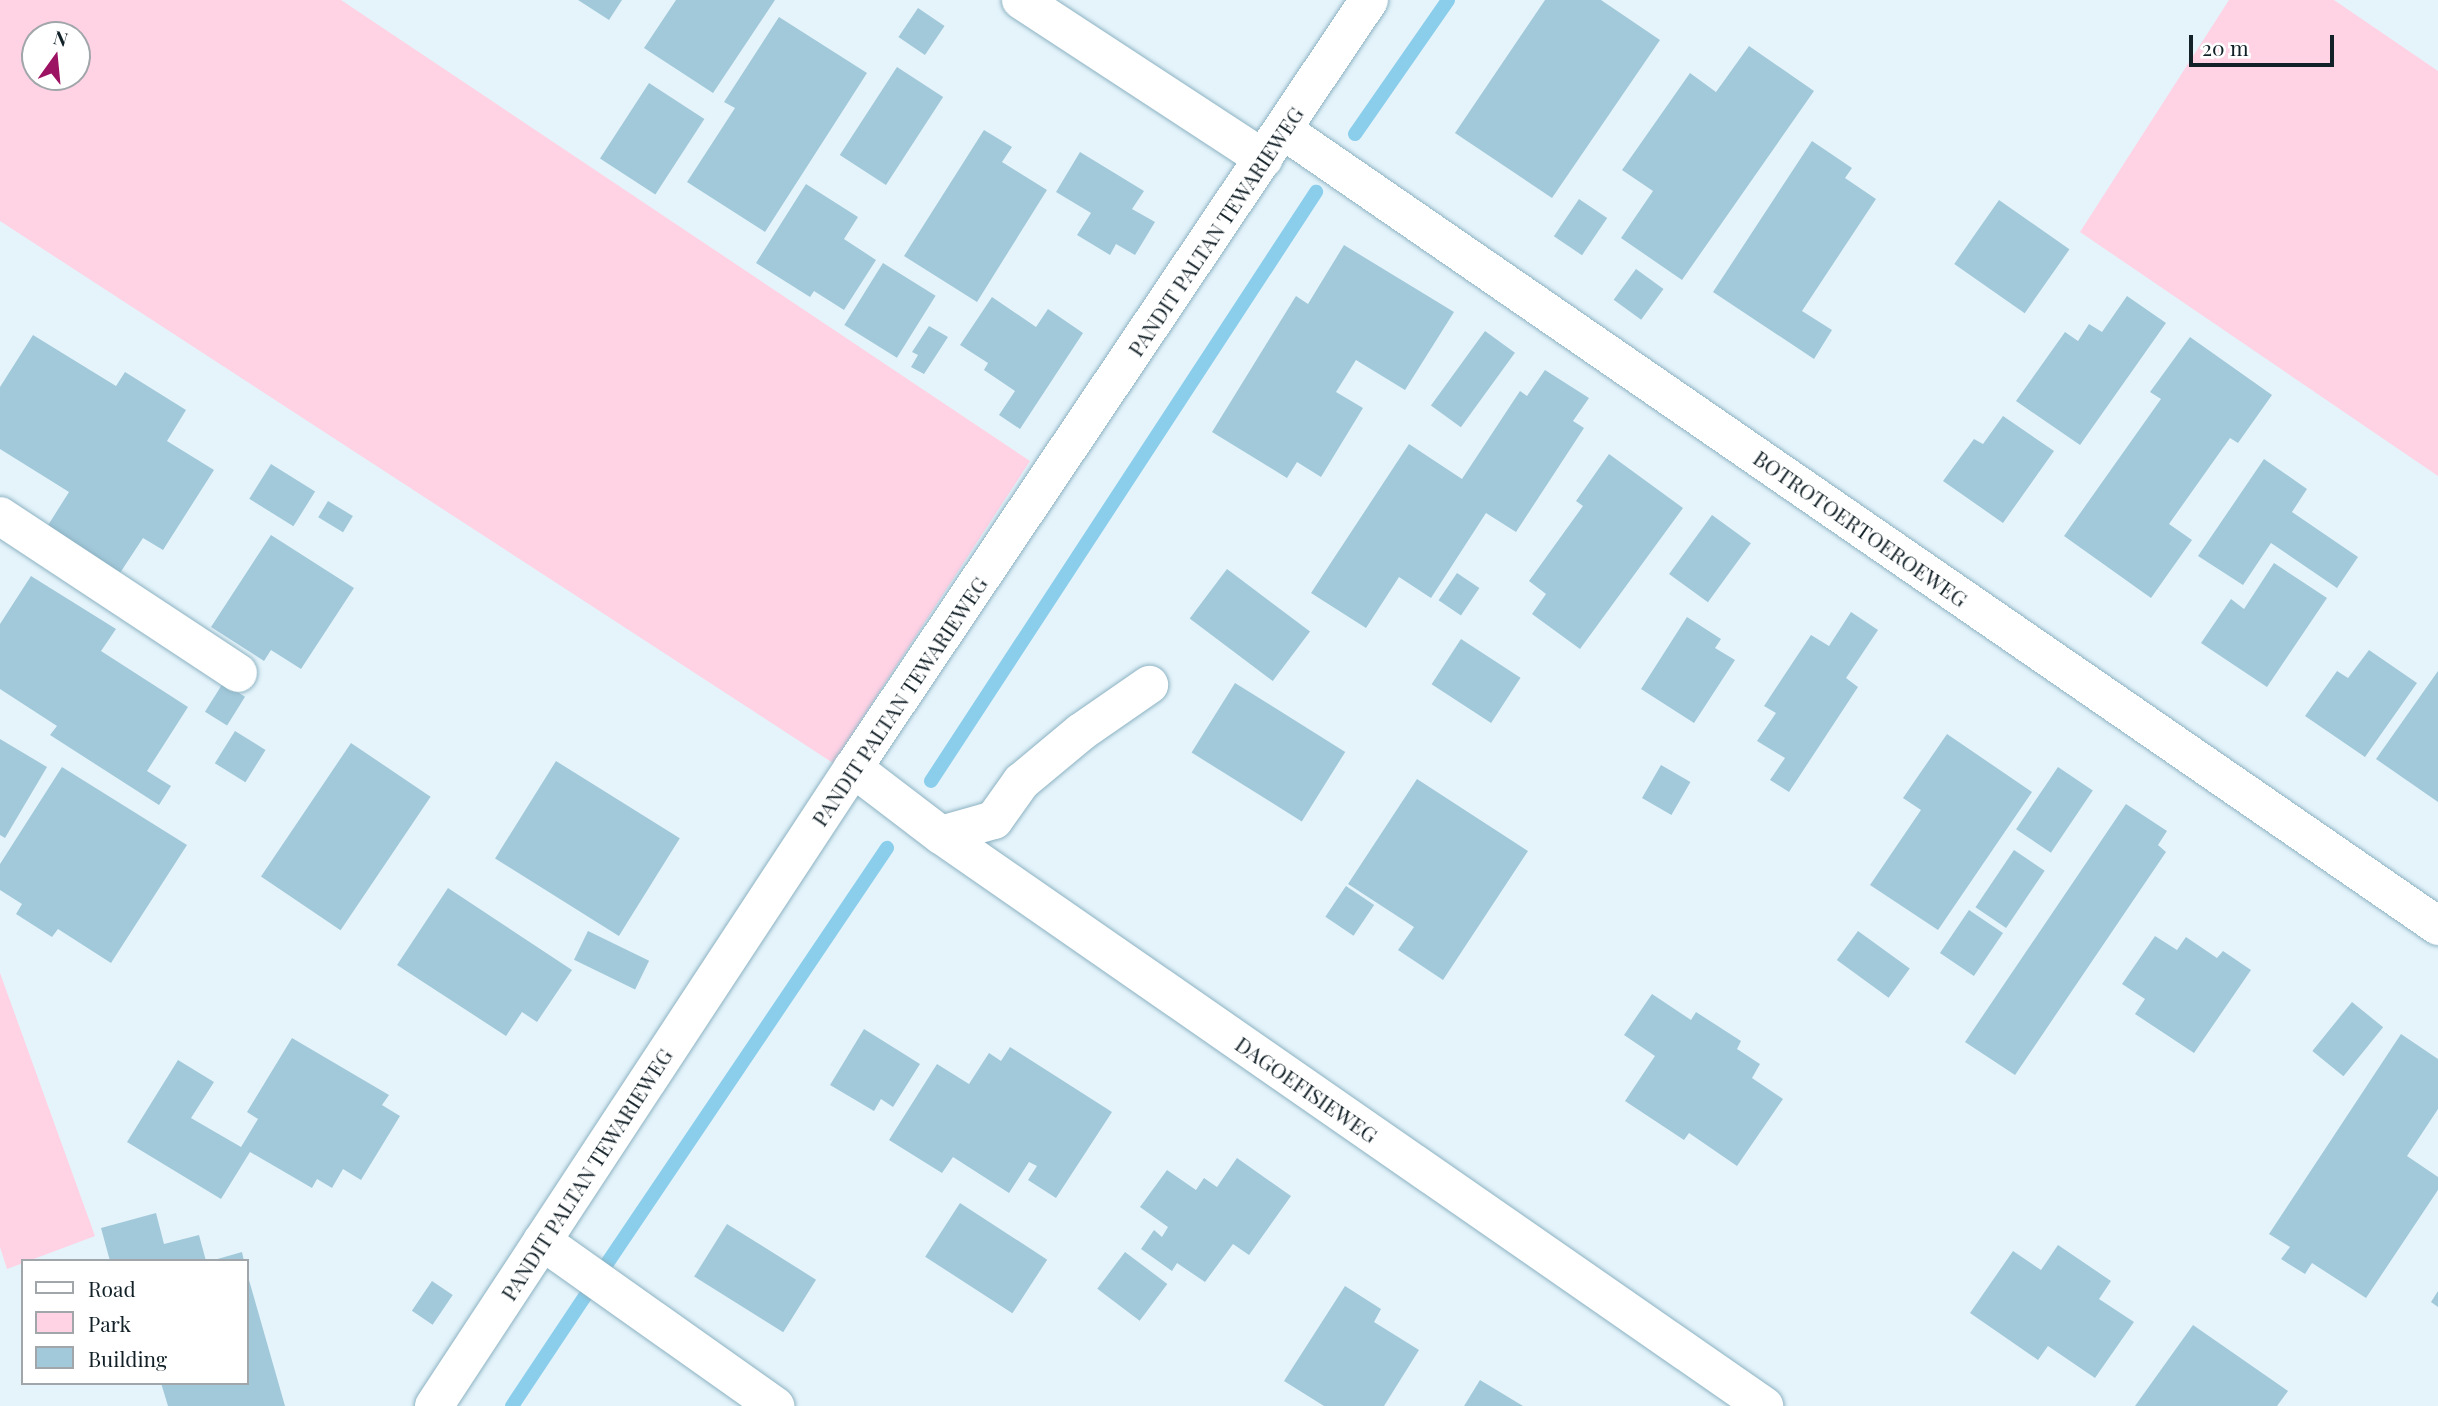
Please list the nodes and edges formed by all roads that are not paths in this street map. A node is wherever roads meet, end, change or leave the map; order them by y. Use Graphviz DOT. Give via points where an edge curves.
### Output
graph roads {
  1 [pos="1021,0"];
  2 [pos="1369,0"];
  3 [pos="1273,144"];
  4 [pos="0,516"];
  5 [pos="238,673"];
  6 [pos="1149,685"];
  7 [pos="853,768"];
  8 [pos="941,835"];
  9 [pos="2438,926"];
  10 [pos="542,1241"];
  11 [pos="435,1406"];
  12 [pos="775,1406"];
  13 [pos="1764,1406"];
  1 -- 3 [label="street, BOTROTOERTOEROEWEG"];
  2 -- 3 [label="street, PANDIT PALTAN TEWARIEWEG"];
  3 -- 7 [label="street, PANDIT PALTAN TEWARIEWEG"];
  3 -- 9 [label="street, BOTROTOERTOEROEWEG"];
  4 -- 5 [label="street"];
  6 -- 8 [label="street" via="1081,732 1021,782 994,820"];
  7 -- 8 [label="street, DAGOEFISIEWEG"];
  7 -- 10 [label="street, PANDIT PALTAN TEWARIEWEG"];
  8 -- 13 [label="street, DAGOEFISIEWEG"];
  10 -- 11 [label="street, PANDIT PALTAN TEWARIEWEG"];
  10 -- 12 [label="street"];
}
